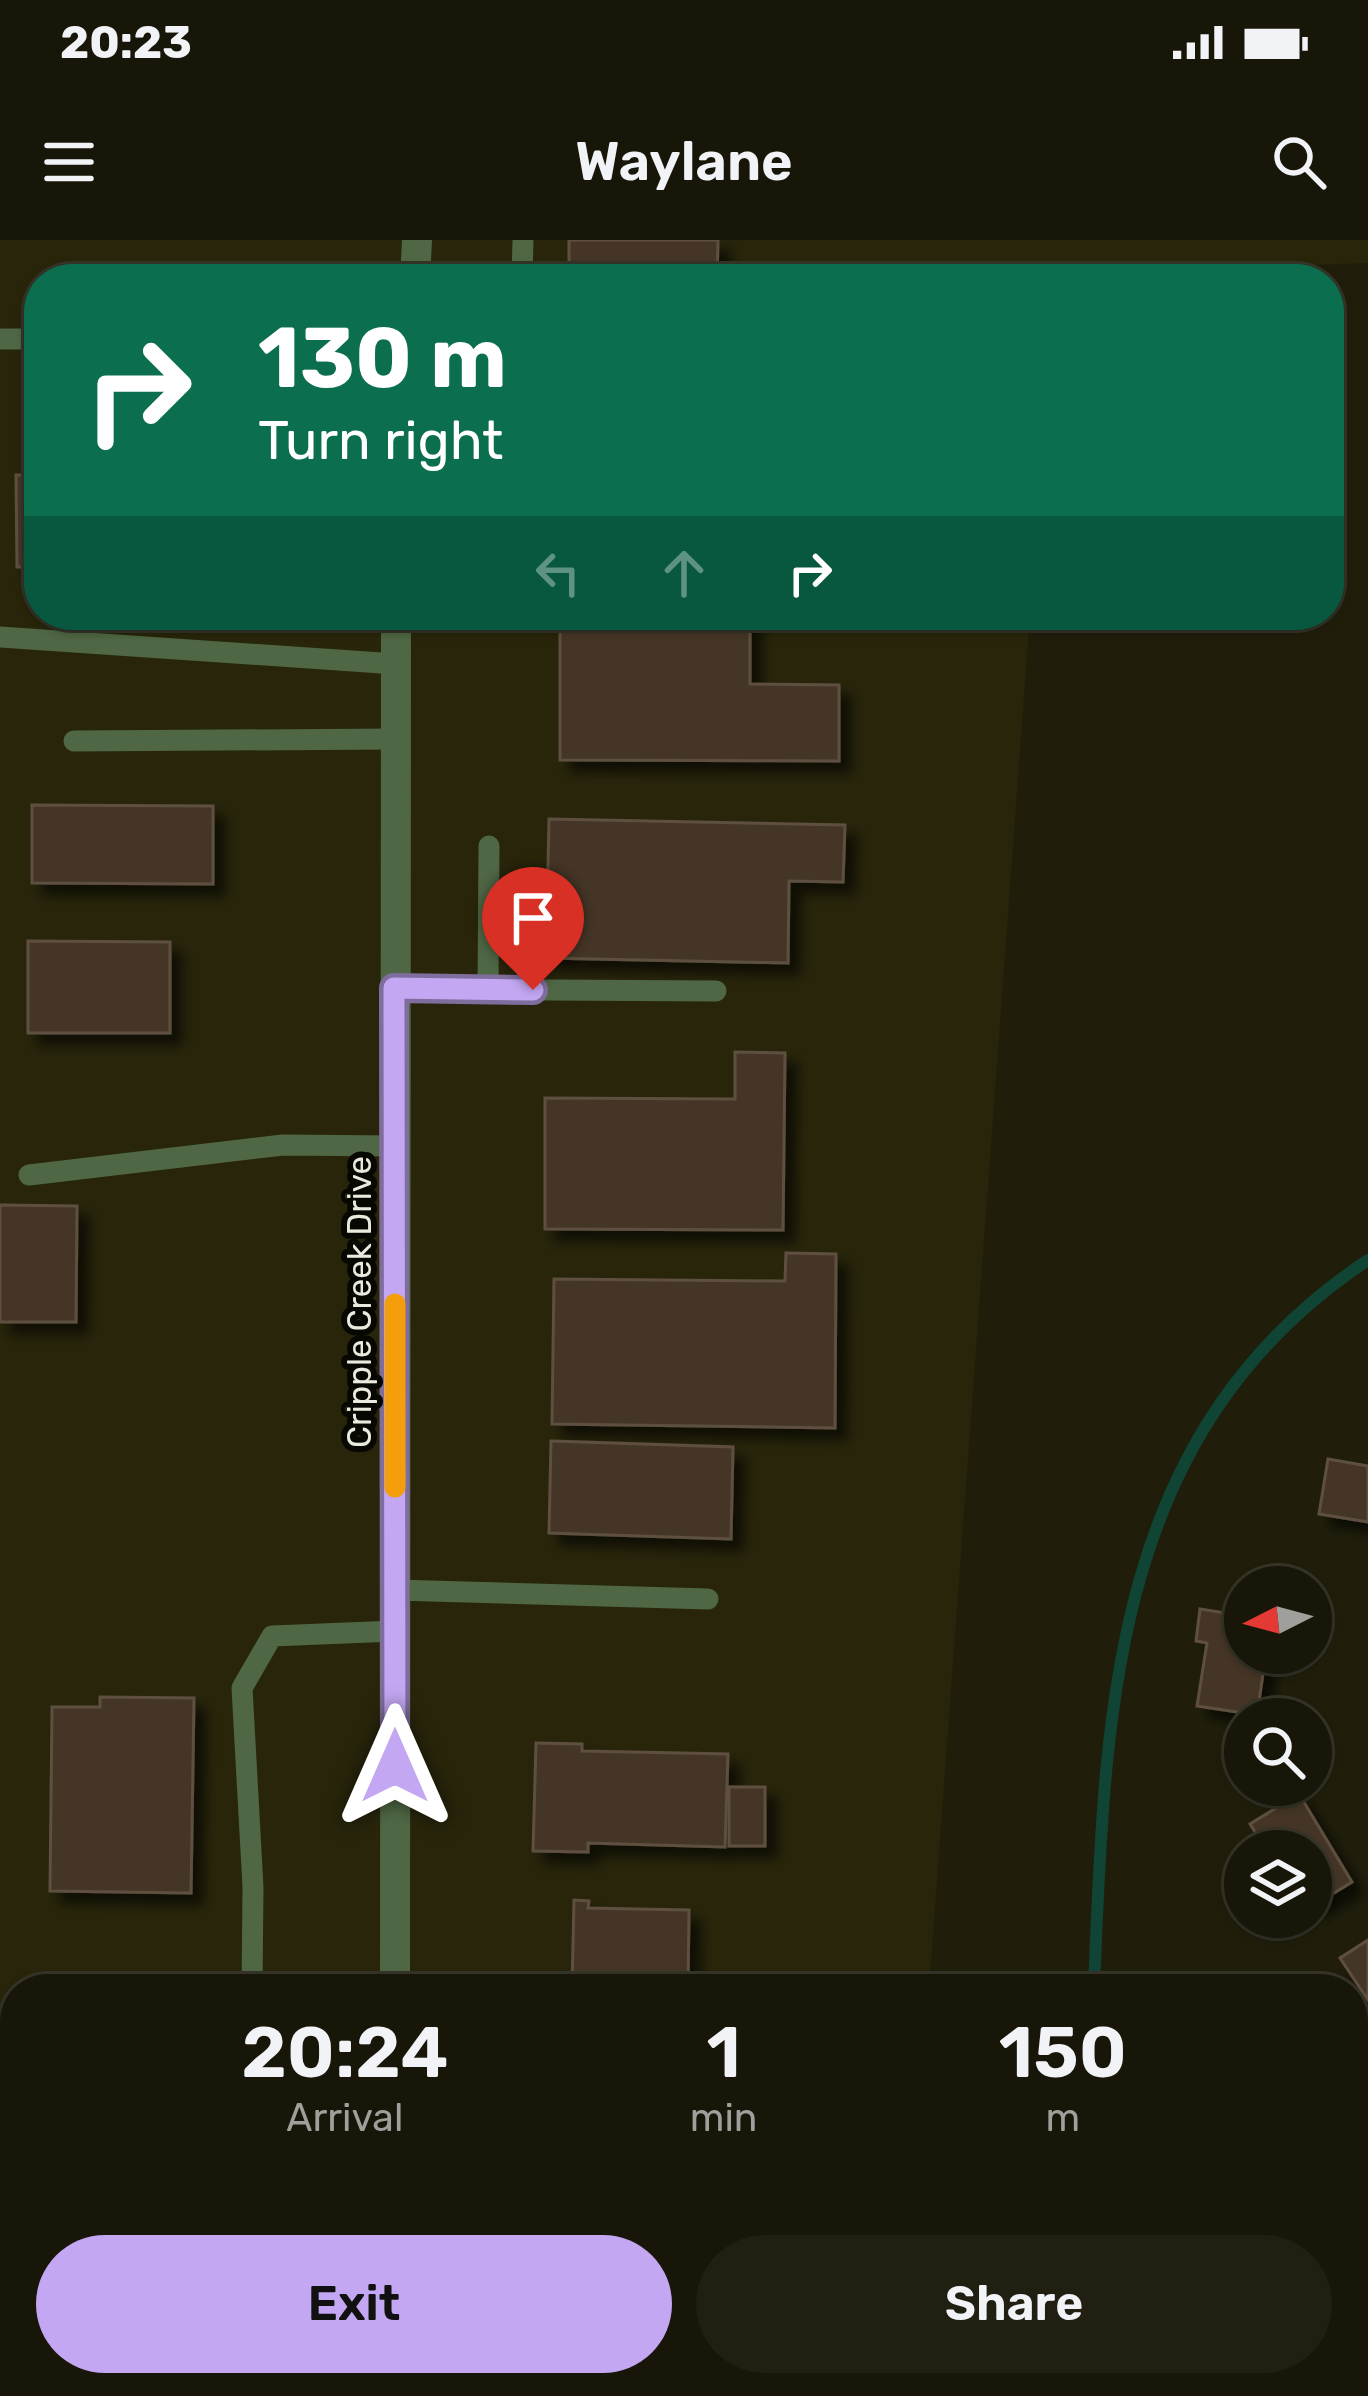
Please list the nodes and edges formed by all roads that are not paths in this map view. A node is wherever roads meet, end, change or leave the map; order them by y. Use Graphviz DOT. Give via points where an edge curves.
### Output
graph roads {
  1 [pos="396,630"];
  2 [pos="0,637"];
  3 [pos="396,664"];
  4 [pos="395,739"];
  5 [pos="74,741"];
  6 [pos="490,846"];
  7 [pos="394,988"];
  8 [pos="488,989"];
  9 [pos="716,992"];
  10 [pos="395,1146"];
  11 [pos="29,1175"];
  12 [pos="395,1590"];
  13 [pos="708,1600"];
  14 [pos="395,1631"];
  15 [pos="252,1974"];
  16 [pos="395,1974"];
  1 -- 3 [label="street, Cripple Creek Drive"];
  2 -- 3 [label="lane"];
  3 -- 4 [label="street, Cripple Creek Drive"];
  4 -- 5 [label="lane"];
  4 -- 7 [label="street, Cripple Creek Drive"];
  6 -- 8 [label="lane"];
  7 -- 8 [label="lane"];
  7 -- 10 [label="street, Cripple Creek Drive"];
  8 -- 9 [label="lane"];
  10 -- 11 [label="lane" via="284,1145"];
  10 -- 12 [label="street, Cripple Creek Drive"];
  12 -- 13 [label="lane"];
  12 -- 14 [label="street, Cripple Creek Drive"];
  14 -- 15 [label="lane" via="272,1636 242,1688"];
  14 -- 16 [label="street, Cripple Creek Drive"];
}
